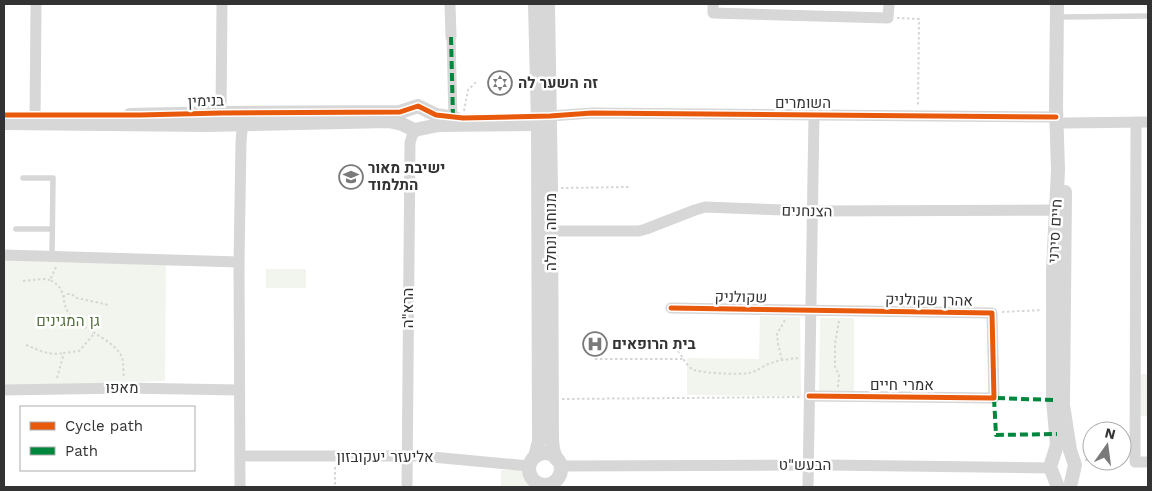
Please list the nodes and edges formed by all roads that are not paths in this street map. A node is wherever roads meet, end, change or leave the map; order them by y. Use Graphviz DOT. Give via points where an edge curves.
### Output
graph roads {
  1 [pos="36,4"];
  2 [pos="222,4"];
  3 [pos="450,4"];
  4 [pos="536,4"];
  5 [pos="548,4"];
  6 [pos="713,4"];
  7 [pos="889,4"];
  8 [pos="1057,4"];
  9 [pos="1063,10"];
  10 [pos="1148,16"];
  11 [pos="451,37"];
  12 [pos="408,109"];
  13 [pos="425,109"];
  14 [pos="220,113"];
  15 [pos="4,115"];
  16 [pos="814,115"];
  17 [pos="458,118"];
  18 [pos="243,119"];
  19 [pos="542,119"];
  20 [pos="35,120"];
  21 [pos="1061,120"];
  22 [pos="1136,122"];
  23 [pos="1148,122"];
  24 [pos="4,123"];
  25 [pos="207,125"];
  26 [pos="416,128"];
  27 [pos="23,178"];
  28 [pos="812,211"];
  29 [pos="1060,213"];
  30 [pos="16,229"];
  31 [pos="52,229"];
  32 [pos="551,230"];
  33 [pos="4,255"];
  34 [pos="56,256"];
  35 [pos="239,262"];
  36 [pos="670,308"];
  37 [pos="811,311"];
  38 [pos="4,390"];
  39 [pos="239,390"];
  40 [pos="810,396"];
  41 [pos="994,398"];
  42 [pos="240,456"];
  43 [pos="407,456"];
  44 [pos="1072,458"];
  45 [pos="532,461"];
  46 [pos="558,461"];
  47 [pos="1148,462"];
  48 [pos="808,465"];
  49 [pos="1052,466"];
  50 [pos="1071,481"];
  51 [pos="556,483"];
  52 [pos="536,484"];
  53 [pos="240,487"];
  54 [pos="407,487"];
  55 [pos="808,487"];
  56 [pos="1058,487"];
  1 -- 20 [label="street"];
  2 -- 14 [label="street"];
  3 -- 11 [label="street"];
  4 -- 19 [label="street, מנוחה ונחלה"];
  5 -- 19 [label="street, מנוחה ונחלה"];
  6 -- 7 [label="street" via="713,13 888,18"];
  8 -- 21 [label="street, חיים סירני"];
  9 -- 10 [label="lane"];
  9 -- 21 [label="street, חיים סירני"];
  11 -- 17 [label="street"];
  12 -- 13 [label="street" via="418,106"];
  12 -- 18 [label="street, בנימין" via="400,112"];
  12 -- 26 [label="street" via="404,116 406,124"];
  13 -- 17 [label="street" via="436,115"];
  13 -- 26 [label="street" via="428,120"];
  14 -- 18 [label="street, בנימין"];
  14 -- 20 [label="street, בנימין"];
  14 -- 25 [label="street"];
  15 -- 20 [label="street, בנימין"];
  16 -- 19 [label="street, השומרים" via="592,112"];
  16 -- 21 [label="street, השומרים"];
  16 -- 28 [label="street"];
  17 -- 19 [label="street"];
  18 -- 25 [label="street, בנימין"];
  18 -- 26 [label="street, בנימין" via="389,121"];
  18 -- 35 [label="street"];
  19 -- 26 [label="street, בנימין"];
  19 -- 32 [label="street, מנוחה ונחלה" via="551,188"];
  19 -- 45 [label="street, מנוחה ונחלה" via="538,441"];
  20 -- 24 [label="street, בנימין"];
  20 -- 25 [label="street, בנימין"];
  21 -- 22 [label="street, השומרים"];
  21 -- 29 [label="street, חיים סירני"];
  22 -- 23 [label="street, השומרים"];
  22 -- 47 [label="street" via="1135,462"];
  26 -- 43 [label="street, הרא\"ה" via="410,142"];
  27 -- 31 [label="lane" via="53,178"];
  28 -- 29 [label="street, הצנחנים"];
  28 -- 32 [label="street, הצנחנים" via="706,207 639,231"];
  28 -- 37 [label="street"];
  29 -- 44 [label="street, חיים סירני" via="1063,405"];
  29 -- 49 [label="street, חיים סירני" via="1054,309 1053,400 1057,445"];
  30 -- 31 [label="lane"];
  31 -- 34 [label="lane"];
  32 -- 46 [label="street, מנוחה ונחלה" via="552,440"];
  33 -- 34 [label="street"];
  34 -- 35 [label="street"];
  35 -- 39 [label="street"];
  36 -- 37 [label="street, שקולניק"];
  37 -- 40 [label="street"];
  37 -- 41 [label="street, אהרן שקולניק" via="992,313"];
  38 -- 39 [label="street, מאפו"];
  39 -- 42 [label="street"];
  40 -- 41 [label="street, אמרי חיים"];
  40 -- 48 [label="street"];
  42 -- 43 [label="street, אליעזר יעקובזון"];
  42 -- 53 [label="street"];
  43 -- 45 [label="street, אליעזר יעקובזון"];
  43 -- 54 [label="street, הרא\"ה"];
  44 -- 49 [label="street" via="1062,454"];
  44 -- 50 [label="street, חיים סירני" via="1075,466"];
  45 -- 46 [label="street" via="548,454"];
  45 -- 52 [label="street" via="530,474"];
  46 -- 48 [label="street, הבעש\"ט" via="567,466"];
  46 -- 51 [label="street" via="560,474"];
  48 -- 49 [label="street, הבעש\"ט"];
  48 -- 55 [label="street"];
  49 -- 50 [label="street" via="1056,477"];
  49 -- 56 [label="street, חיים סירני"];
  51 -- 52 [label="street"];
}
